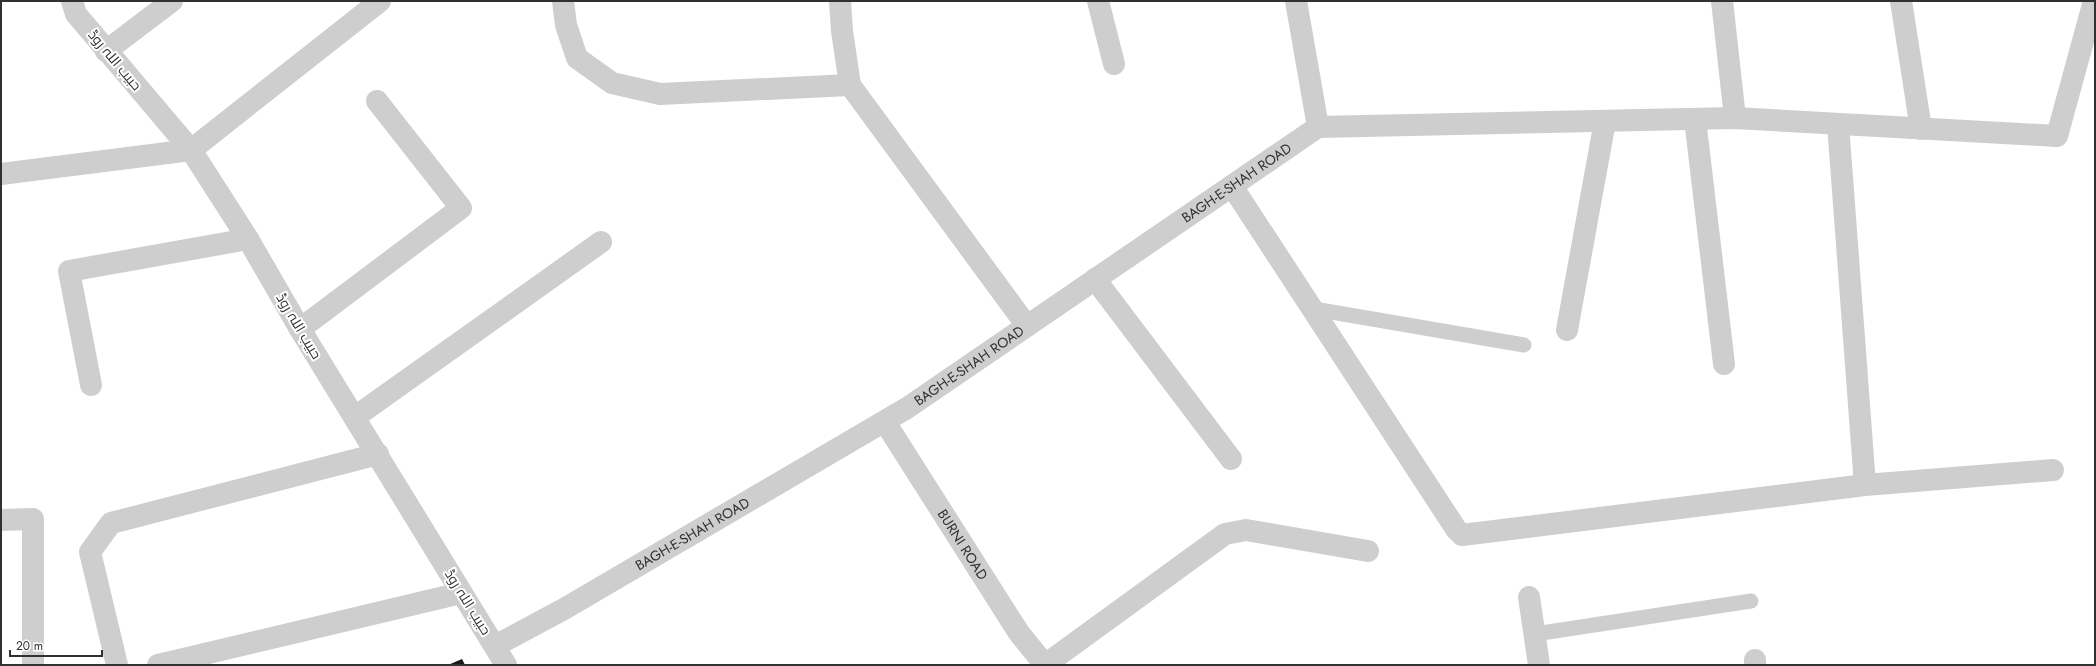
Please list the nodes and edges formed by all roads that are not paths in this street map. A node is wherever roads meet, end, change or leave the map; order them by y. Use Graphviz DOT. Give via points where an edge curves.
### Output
graph roads {
  1 [pos="72,1"];
  2 [pos="172,1"];
  3 [pos="380,1"];
  4 [pos="564,1"];
  5 [pos="840,1"];
  6 [pos="1098,1"];
  7 [pos="1296,1"];
  8 [pos="1722,1"];
  9 [pos="1901,1"];
  10 [pos="2094,1"];
  11 [pos="106,51"];
  12 [pos="1114,64"];
  13 [pos="850,84"];
  14 [pos="377,101"];
  15 [pos="1735,118"];
  16 [pos="1695,119"];
  17 [pos="1605,121"];
  18 [pos="1838,124"];
  19 [pos="1318,127"];
  20 [pos="1922,129"];
  21 [pos="191,150"];
  22 [pos="1,174"];
  23 [pos="1232,186"];
  24 [pos="248,239"];
  25 [pos="601,242"];
  26 [pos="1095,280"];
  27 [pos="1314,309"];
  28 [pos="1027,326"];
  29 [pos="300,329"];
  30 [pos="1567,330"];
  31 [pos="1524,345"];
  32 [pos="1724,364"];
  33 [pos="91,385"];
  34 [pos="354,417"];
  35 [pos="884,422"];
  36 [pos="378,454"];
  37 [pos="1231,459"];
  38 [pos="2053,470"];
  39 [pos="1865,485"];
  40 [pos="1,520"];
  41 [pos="1368,551"];
  42 [pos="461,593"];
  43 [pos="1529,598"];
  44 [pos="1751,601"];
  45 [pos="1535,634"];
  46 [pos="495,646"];
  47 [pos="33,665"];
  48 [pos="117,665"];
  49 [pos="158,665"];
  50 [pos="506,665"];
  51 [pos="1045,665"];
  52 [pos="1539,665"];
  1 -- 11 [label="street, حبیب اللہ روڈ" via="76,14"];
  2 -- 11 [label="street"];
  3 -- 21 [label="street"];
  4 -- 13 [label="street" via="566,25 577,58 612,83 660,94"];
  5 -- 13 [label="street"];
  6 -- 12 [label="street"];
  7 -- 19 [label="street"];
  8 -- 15 [label="street"];
  9 -- 20 [label="street"];
  10 -- 20 [label="street" via="2057,136"];
  11 -- 21 [label="street, حبیب اللہ روڈ"];
  13 -- 28 [label="street"];
  14 -- 29 [label="street" via="461,208"];
  15 -- 16 [label="street"];
  15 -- 18 [label="street"];
  16 -- 17 [label="street"];
  16 -- 32 [label="street"];
  17 -- 19 [label="street"];
  17 -- 30 [label="street"];
  18 -- 20 [label="street"];
  18 -- 39 [label="street"];
  19 -- 23 [label="street, BAGH-E-SHAH ROAD"];
  21 -- 22 [label="street"];
  21 -- 24 [label="street, حبیب اللہ روڈ"];
  23 -- 26 [label="street, BAGH-E-SHAH ROAD"];
  23 -- 27 [label="street"];
  24 -- 29 [label="street, حبیب اللہ روڈ"];
  24 -- 33 [label="street" via="69,271"];
  25 -- 34 [label="street"];
  26 -- 28 [label="street, BAGH-E-SHAH ROAD"];
  26 -- 37 [label="street"];
  27 -- 31 [label="lane"];
  27 -- 39 [label="street" via="1462,535"];
  28 -- 35 [label="street, BAGH-E-SHAH ROAD"];
  29 -- 34 [label="street, حبیب اللہ روڈ"];
  34 -- 36 [label="street, حبیب اللہ روڈ"];
  35 -- 46 [label="street, BAGH-E-SHAH ROAD"];
  35 -- 51 [label="street, BURNI ROAD" via="1019,632"];
  36 -- 42 [label="street, حبیب اللہ روڈ"];
  36 -- 48 [label="street" via="111,523 90,552"];
  38 -- 39 [label="street"];
  40 -- 47 [label="street" via="33,519"];
  41 -- 51 [label="street" via="1246,530 1225,534"];
  42 -- 46 [label="street, حبیب اللہ روڈ"];
  42 -- 49 [label="street"];
  43 -- 45 [label="street"];
  44 -- 45 [label="lane"];
  45 -- 52 [label="street"];
  46 -- 50 [label="street, حبیب اللہ روڈ"];
}
